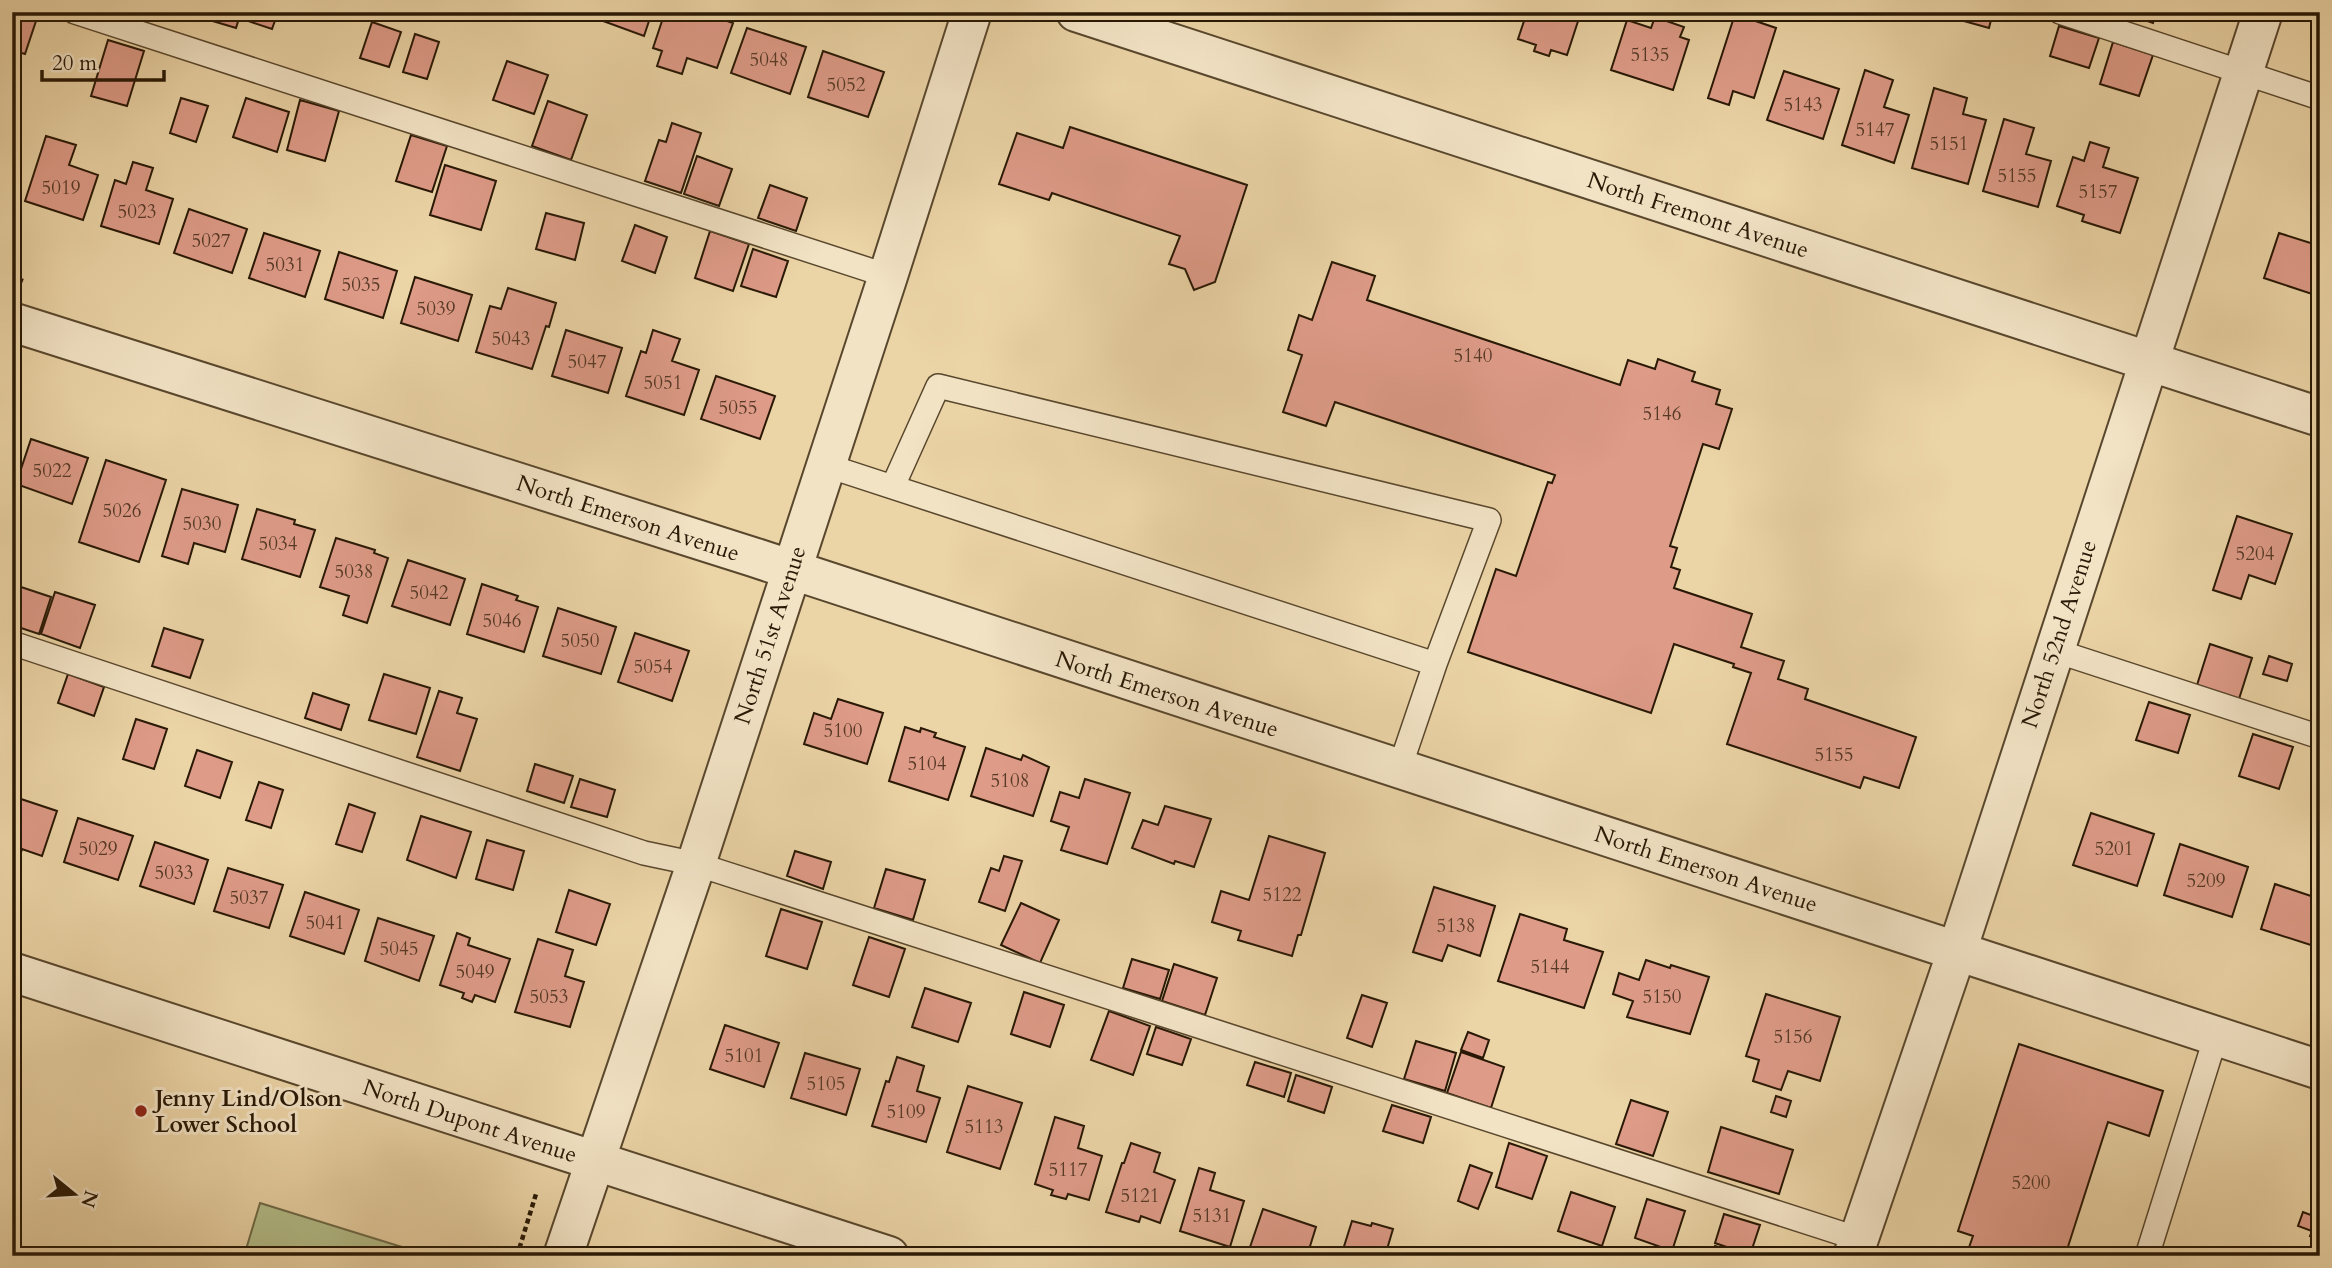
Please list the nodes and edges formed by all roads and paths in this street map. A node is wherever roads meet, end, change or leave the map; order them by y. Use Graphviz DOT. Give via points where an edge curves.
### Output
graph roads {
  1 [pos="75,12"];
  2 [pos="972,12"];
  3 [pos="1076,12"];
  4 [pos="2060,12"];
  5 [pos="2263,12"];
  6 [pos="2243,73"];
  7 [pos="2320,98"];
  8 [pos="888,276"];
  9 [pos="12,322"];
  10 [pos="2148,361"];
  11 [pos="2320,417"];
  12 [pos="825,465"];
  13 [pos="893,486"];
  14 [pos="791,570"];
  15 [pos="12,643"];
  16 [pos="2053,650"];
  17 [pos="1434,664"];
  18 [pos="2320,737"];
  19 [pos="1399,770"];
  20 [pos="696,863"];
  21 [pos="1957,951"];
  22 [pos="12,972"];
  23 [pos="2216,1036"];
  24 [pos="2320,1070"];
  25 [pos="594,1161"];
  26 [pos="536,1194"];
  27 [pos="1856,1247"];
  28 [pos="517,1256"];
  29 [pos="563,1256"];
  30 [pos="889,1256"];
  31 [pos="2147,1256"];
  1 -- 8 [label="lane"];
  2 -- 8 [label="street, North 51st Avenue"];
  3 -- 10 [label="street, North Fremont Avenue"];
  4 -- 6 [label="lane"];
  5 -- 6 [label="street, North 52nd Avenue"];
  6 -- 7 [label="lane"];
  6 -- 10 [label="street, North 52nd Avenue"];
  8 -- 12 [label="street, North 51st Avenue"];
  9 -- 14 [label="street, North Emerson Avenue"];
  10 -- 11 [label="street, North Fremont Avenue"];
  10 -- 16 [label="street, North 52nd Avenue"];
  12 -- 13 [label="lane"];
  12 -- 14 [label="street, North 51st Avenue"];
  13 -- 17 [label="lane"];
  13 -- 17 [label="lane" via="938,386 1489,520"];
  14 -- 19 [label="street, North Emerson Avenue"];
  14 -- 20 [label="street, North 51st Avenue"];
  15 -- 20 [label="lane" via="643,853"];
  16 -- 18 [label="lane"];
  16 -- 21 [label="street, North 52nd Avenue"];
  17 -- 19 [label="lane"];
  19 -- 21 [label="street, North Emerson Avenue"];
  20 -- 25 [label="street, North 51st Avenue"];
  20 -- 27 [label="lane"];
  21 -- 23 [label="street, North Emerson Avenue"];
  21 -- 27 [label="street, North 52nd Avenue"];
  22 -- 25 [label="street, North Dupont Avenue"];
  23 -- 24 [label="street, North Emerson Avenue"];
  23 -- 31 [label="lane"];
  25 -- 29 [label="street, North 51st Avenue"];
  25 -- 30 [label="street, North Dupont Avenue"];
  26 -- 28 [label="path"];
}
